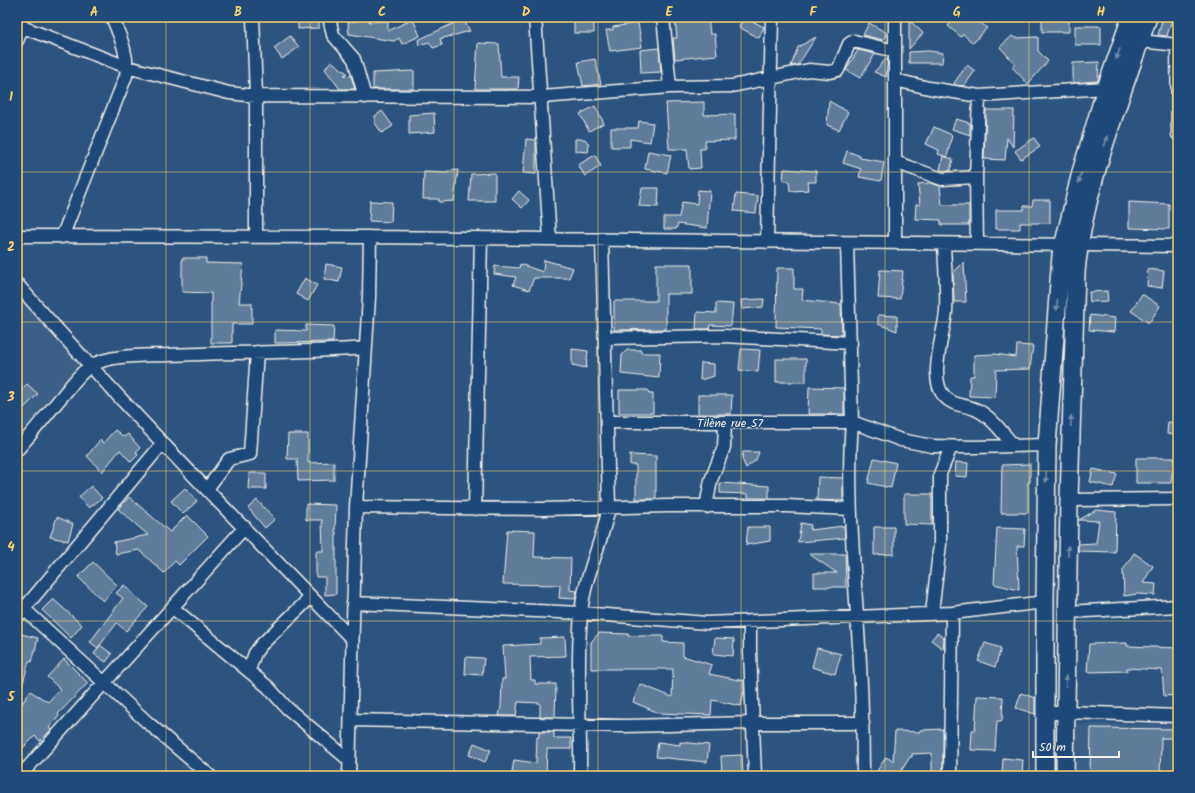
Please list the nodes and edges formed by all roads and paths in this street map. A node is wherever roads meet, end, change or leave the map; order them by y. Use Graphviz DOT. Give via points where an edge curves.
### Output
graph roads {
  1 [pos="112,17"];
  2 [pos="253,17"];
  3 [pos="329,17"];
  4 [pos="536,17"];
  5 [pos="663,17"];
  6 [pos="772,17"];
  7 [pos="895,17"];
  8 [pos="1131,17"];
  9 [pos="1148,17"];
  10 [pos="20,26"];
  11 [pos="17,41"];
  12 [pos="1140,41"];
  13 [pos="1177,44"];
  14 [pos="895,50"];
  15 [pos="127,67"];
  16 [pos="771,77"];
  17 [pos="895,80"];
  18 [pos="670,87"];
  19 [pos="1106,88"];
  20 [pos="256,96"];
  21 [pos="979,96"];
  22 [pos="365,97"];
  23 [pos="542,97"];
  24 [pos="1178,134"];
  25 [pos="896,162"];
  26 [pos="976,177"];
  27 [pos="17,236"];
  28 [pos="62,237"];
  29 [pos="256,237"];
  30 [pos="370,237"];
  31 [pos="481,239"];
  32 [pos="550,239"];
  33 [pos="602,239"];
  34 [pos="767,242"];
  35 [pos="847,243"];
  36 [pos="895,243"];
  37 [pos="977,244"];
  38 [pos="944,245"];
  39 [pos="1070,246"];
  40 [pos="1178,246"];
  41 [pos="17,284"];
  42 [pos="604,338"];
  43 [pos="851,343"];
  44 [pos="366,348"];
  45 [pos="257,352"];
  46 [pos="90,366"];
  47 [pos="607,422"];
  48 [pos="852,422"];
  49 [pos="725,423"];
  50 [pos="163,443"];
  51 [pos="1047,445"];
  52 [pos="1014,446"];
  53 [pos="951,447"];
  54 [pos="17,450"];
  55 [pos="207,489"];
  56 [pos="1178,499"];
  57 [pos="1068,500"];
  58 [pos="356,507"];
  59 [pos="609,507"];
  60 [pos="706,507"];
  61 [pos="475,509"];
  62 [pos="850,509"];
  63 [pos="245,527"];
  64 [pos="311,597"];
  65 [pos="1045,602"];
  66 [pos="353,603"];
  67 [pos="1178,606"];
  68 [pos="173,608"];
  69 [pos="1067,612"];
  70 [pos="21,613"];
  71 [pos="581,613"];
  72 [pos="932,613"];
  73 [pos="952,613"];
  74 [pos="857,618"];
  75 [pos="750,621"];
  76 [pos="352,638"];
  77 [pos="249,670"];
  78 [pos="105,683"];
  79 [pos="1066,712"];
  80 [pos="1045,714"];
  81 [pos="1178,716"];
  82 [pos="351,720"];
  83 [pos="754,723"];
  84 [pos="863,723"];
  85 [pos="581,724"];
  86 [pos="349,760"];
  87 [pos="196,772"];
  88 [pos="20,776"];
  89 [pos="210,776"];
  90 [pos="349,776"];
  91 [pos="580,776"];
  92 [pos="755,776"];
  93 [pos="864,776"];
  94 [pos="950,776"];
  95 [pos="1045,776"];
  96 [pos="1065,776"];
  1 -- 15 [label="street" via="122,40"];
  2 -- 20 [label="street"];
  3 -- 22 [label="street" via="333,34 354,59"];
  4 -- 23 [label="street"];
  5 -- 18 [label="street"];
  6 -- 16 [label="street"];
  7 -- 14 [label="street"];
  8 -- 19 [label="street, one-way"];
  9 -- 12 [label="street"];
  10 -- 11 [label="street"];
  10 -- 15 [label="street"];
  12 -- 13 [label="street"];
  39 -- 12 [label="street, one-way" via="1086,210 1110,127"];
  13 -- 24 [label="street"];
  14 -- 16 [label="street" via="854,41 849,44 838,70 809,70"];
  14 -- 17 [label="street"];
  15 -- 20 [label="street" via="229,93"];
  15 -- 28 [label="street" via="122,87"];
  16 -- 18 [label="street" via="732,86"];
  16 -- 34 [label="street"];
  17 -- 21 [label="street"];
  17 -- 25 [label="street"];
  18 -- 23 [label="street"];
  19 -- 21 [label="street"];
  19 -- 39 [label="street, one-way" via="1081,172"];
  20 -- 22 [label="street"];
  20 -- 29 [label="street"];
  21 -- 26 [label="street"];
  22 -- 23 [label="street"];
  23 -- 32 [label="street"];
  25 -- 26 [label="street" via="942,178"];
  25 -- 36 [label="street"];
  26 -- 37 [label="street"];
  27 -- 28 [label="street"];
  28 -- 29 [label="street"];
  29 -- 30 [label="street"];
  30 -- 31 [label="street"];
  30 -- 44 [label="street"];
  31 -- 32 [label="street"];
  31 -- 61 [label="street"];
  32 -- 33 [label="street"];
  33 -- 34 [label="street"];
  33 -- 42 [label="street"];
  34 -- 35 [label="street"];
  35 -- 36 [label="street"];
  35 -- 43 [label="street"];
  36 -- 38 [label="street"];
  37 -- 38 [label="street"];
  37 -- 39 [label="street"];
  38 -- 52 [label="street" via="946,312 937,359 940,389 954,404 983,413"];
  39 -- 40 [label="street"];
  39 -- 51 [label="street, one-way"];
  57 -- 39 [label="street, one-way" via="1076,272"];
  41 -- 46 [label="street"];
  42 -- 43 [label="street" via="724,336"];
  42 -- 47 [label="street"];
  43 -- 48 [label="street"];
  44 -- 45 [label="street"];
  44 -- 58 [label="street"];
  45 -- 46 [label="street" via="119,358"];
  45 -- 55 [label="street" via="250,454 229,459"];
  46 -- 50 [label="street"];
  46 -- 54 [label="street"];
  47 -- 49 [label="street, Tilène rue 57"];
  47 -- 59 [label="street"];
  48 -- 49 [label="street, Tilène rue 57"];
  48 -- 53 [label="street" via="901,440"];
  48 -- 62 [label="street"];
  49 -- 60 [label="street" via="724,447 712,480"];
  50 -- 55 [label="street"];
  50 -- 70 [label="street"];
  51 -- 52 [label="street"];
  51 -- 65 [label="street, one-way"];
  52 -- 53 [label="street"];
  53 -- 72 [label="street" via="940,474 940,544"];
  55 -- 63 [label="street"];
  56 -- 57 [label="street"];
  69 -- 57 [label="street, one-way"];
  58 -- 61 [label="street"];
  58 -- 66 [label="street"];
  59 -- 60 [label="street"];
  59 -- 61 [label="street"];
  59 -- 71 [label="street"];
  60 -- 62 [label="street" via="786,506"];
  62 -- 74 [label="street"];
  63 -- 64 [label="street"];
  63 -- 68 [label="street"];
  64 -- 76 [label="street"];
  64 -- 77 [label="street" via="261,645"];
  65 -- 73 [label="street"];
  65 -- 80 [label="street"];
  66 -- 71 [label="street"];
  66 -- 76 [label="street"];
  67 -- 69 [label="street"];
  68 -- 77 [label="street"];
  68 -- 78 [label="street"];
  79 -- 69 [label="street, one-way"];
  70 -- 78 [label="street"];
  71 -- 75 [label="street" via="686,622"];
  71 -- 85 [label="street"];
  72 -- 73 [label="street"];
  72 -- 74 [label="street"];
  73 -- 94 [label="street"];
  74 -- 75 [label="street"];
  74 -- 84 [label="street"];
  75 -- 83 [label="street"];
  76 -- 82 [label="street"];
  77 -- 86 [label="street" via="287,708"];
  78 -- 87 [label="street"];
  78 -- 88 [label="street"];
  79 -- 80 [label="street"];
  79 -- 81 [label="street"];
  79 -- 96 [label="street"];
  80 -- 95 [label="street"];
  82 -- 85 [label="street"];
  82 -- 86 [label="street"];
  83 -- 84 [label="street"];
  83 -- 85 [label="street" via="626,726"];
  83 -- 92 [label="street"];
  84 -- 93 [label="street"];
  85 -- 91 [label="street"];
  86 -- 90 [label="street"];
  87 -- 89 [label="street"];
}
